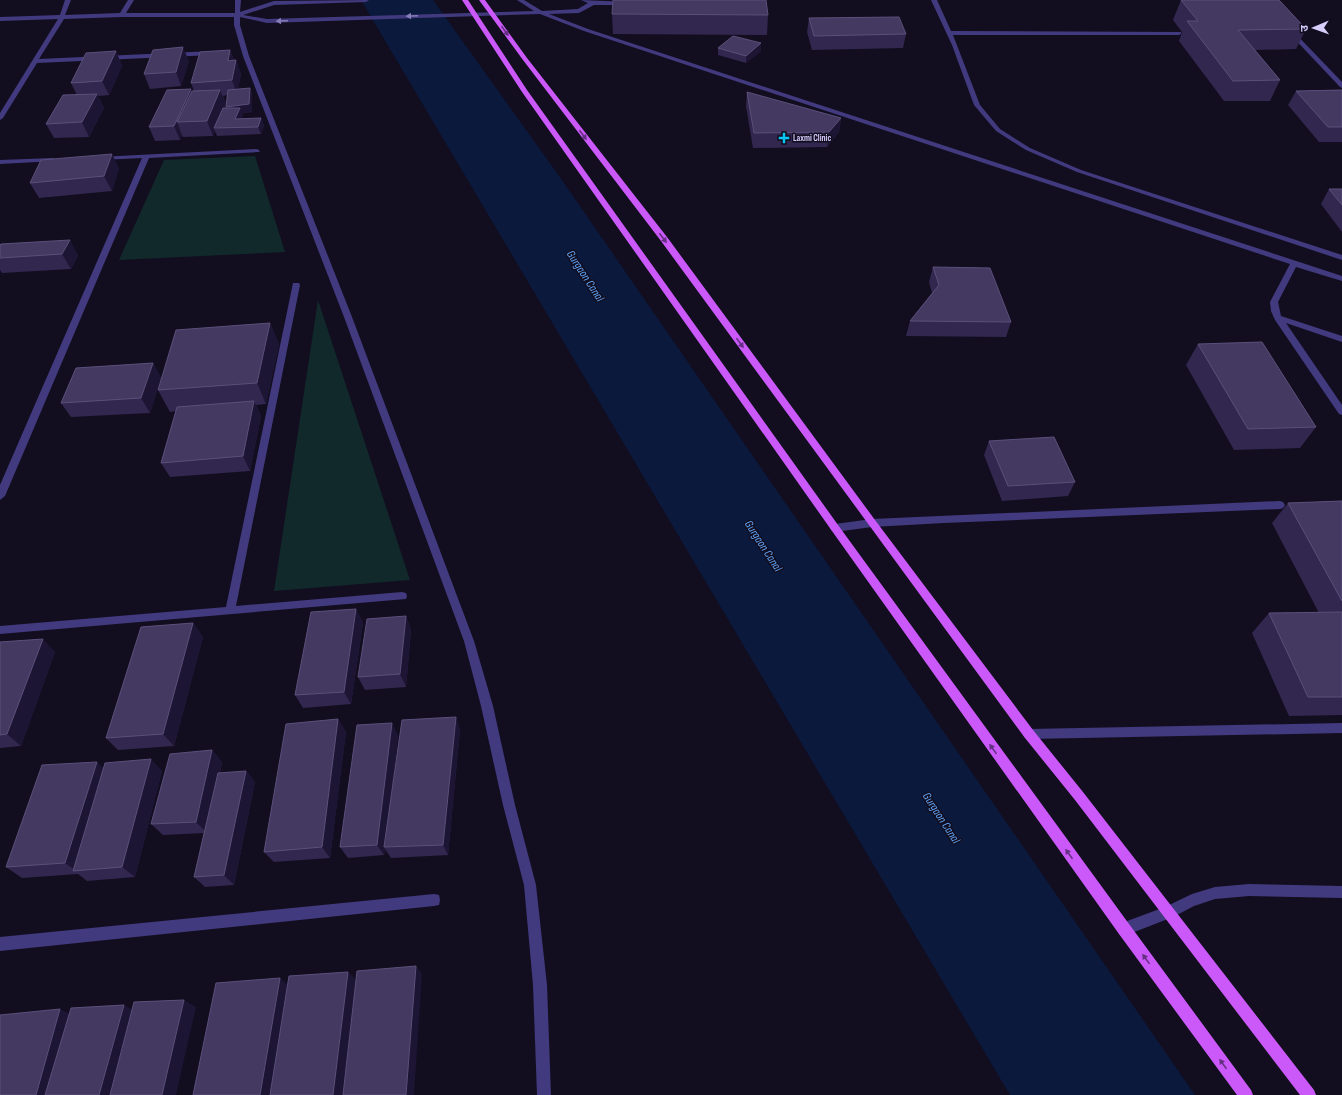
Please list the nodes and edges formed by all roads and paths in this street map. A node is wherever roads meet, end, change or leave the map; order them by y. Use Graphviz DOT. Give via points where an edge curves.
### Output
graph roads {
  1 [pos="68,0"];
  2 [pos="131,0"];
  3 [pos="238,0"];
  4 [pos="366,0"];
  5 [pos="465,0"];
  6 [pos="482,0"];
  7 [pos="520,0"];
  8 [pos="584,0"];
  9 [pos="934,0"];
  10 [pos="632,2"];
  11 [pos="593,3"];
  12 [pos="540,12"];
  13 [pos="492,13"];
  14 [pos="474,14"];
  15 [pos="122,15"];
  16 [pos="237,15"];
  17 [pos="62,17"];
  18 [pos="0,19"];
  19 [pos="1288,29"];
  20 [pos="949,33"];
  21 [pos="1179,33"];
  22 [pos="223,52"];
  23 [pos="35,61"];
  24 [pos="1342,86"];
  25 [pos="0,118"];
  26 [pos="257,151"];
  27 [pos="146,156"];
  28 [pos="92,158"];
  29 [pos="62,159"];
  30 [pos="0,162"];
  31 [pos="1342,258"];
  32 [pos="1294,264"];
  33 [pos="1342,279"];
  34 [pos="296,285"];
  35 [pos="1278,318"];
  36 [pos="1342,339"];
  37 [pos="1342,412"];
  38 [pos="0,496"];
  39 [pos="1280,505"];
  40 [pos="872,523"];
  41 [pos="835,528"];
  42 [pos="402,596"];
  43 [pos="230,611"];
  44 [pos="0,630"];
  45 [pos="1342,728"];
  46 [pos="1029,734"];
  47 [pos="1342,892"];
  48 [pos="434,900"];
  49 [pos="1168,912"];
  50 [pos="1124,930"];
  51 [pos="0,944"];
  52 [pos="544,1095"];
  53 [pos="1246,1095"];
  54 [pos="1309,1095"];
  1 -- 17 [label="street"];
  2 -- 15 [label="street"];
  3 -- 16 [label="street"];
  4 -- 16 [label="street" via="274,3"];
  5 -- 14 [label="main road"];
  6 -- 13 [label="main road"];
  7 -- 12 [label="street"];
  8 -- 11 [label="street"];
  9 -- 20 [label="street"];
  10 -- 11 [label="street"];
  11 -- 12 [label="street" via="579,11"];
  12 -- 13 [label="street"];
  12 -- 32 [label="street" via="586,30"];
  13 -- 14 [label="street"];
  13 -- 40 [label="main road, one-way" via="664,239"];
  14 -- 16 [label="street, one-way" via="267,21"];
  14 -- 41 [label="main road" via="524,90"];
  15 -- 16 [label="street"];
  15 -- 17 [label="street"];
  16 -- 52 [label="street" via="237,25 246,56 348,317 453,597 480,679 530,885 540,985"];
  17 -- 18 [label="street"];
  17 -- 23 [label="street"];
  19 -- 24 [label="street"];
  20 -- 21 [label="street"];
  20 -- 31 [label="street" via="977,105 998,130 1028,149 1079,171"];
  22 -- 23 [label="street"];
  23 -- 25 [label="street"];
  26 -- 27 [label="street"];
  27 -- 28 [label="street"];
  27 -- 38 [label="street"];
  29 -- 30 [label="street"];
  32 -- 33 [label="street"];
  32 -- 35 [label="street" via="1274,302"];
  34 -- 43 [label="street"];
  35 -- 36 [label="street"];
  35 -- 37 [label="street"];
  39 -- 40 [label="street"];
  40 -- 41 [label="street"];
  40 -- 46 [label="main road"];
  50 -- 41 [label="main road, one-way"];
  42 -- 43 [label="street"];
  43 -- 44 [label="street"];
  45 -- 46 [label="street"];
  46 -- 49 [label="main road"];
  47 -- 49 [label="street" via="1249,890 1192,900"];
  48 -- 51 [label="street"];
  49 -- 50 [label="street"];
  49 -- 54 [label="main road"];
  53 -- 50 [label="main road, one-way"];
}
